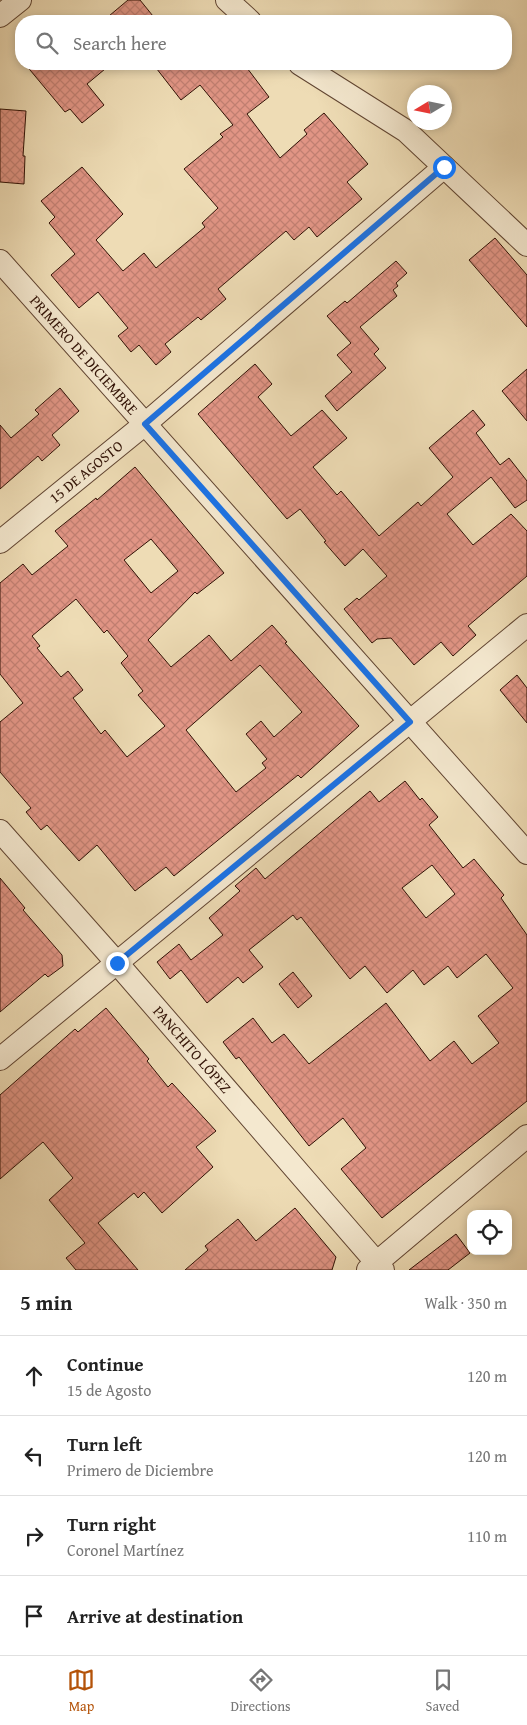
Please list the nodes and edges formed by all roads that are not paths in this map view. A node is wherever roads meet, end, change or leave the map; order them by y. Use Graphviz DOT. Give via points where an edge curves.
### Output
graph roads {
  1 [pos="20,0"];
  2 [pos="228,0"];
  3 [pos="244,15"];
  4 [pos="0,16"];
  5 [pos="309,70"];
  6 [pos="444,167"];
  7 [pos="527,245"];
  8 [pos="0,261"];
  9 [pos="145,424"];
  10 [pos="0,542"];
  11 [pos="527,625"];
  12 [pos="410,722"];
  13 [pos="0,831"];
  14 [pos="527,853"];
  15 [pos="117,963"];
  16 [pos="0,1059"];
  17 [pos="527,1136"];
  18 [pos="376,1268"];
  1 -- 4 [label="street"];
  2 -- 3 [label="street"];
  5 -- 6 [label="street" via="406,131"];
  6 -- 7 [label="street"];
  6 -- 9 [label="street, 15 DE AGOSTO"];
  8 -- 9 [label="street, PRIMERO DE DICIEMBRE"];
  9 -- 10 [label="street, 15 DE AGOSTO"];
  9 -- 12 [label="street, PRIMERO DE DICIEMBRE"];
  11 -- 12 [label="street"];
  12 -- 14 [label="street, PRIMERO DE DICIEMBRE"];
  12 -- 15 [label="street"];
  13 -- 15 [label="street, PANCHITO LÓPEZ"];
  15 -- 16 [label="street"];
  15 -- 18 [label="street, PANCHITO LÓPEZ"];
  17 -- 18 [label="street"];
}
